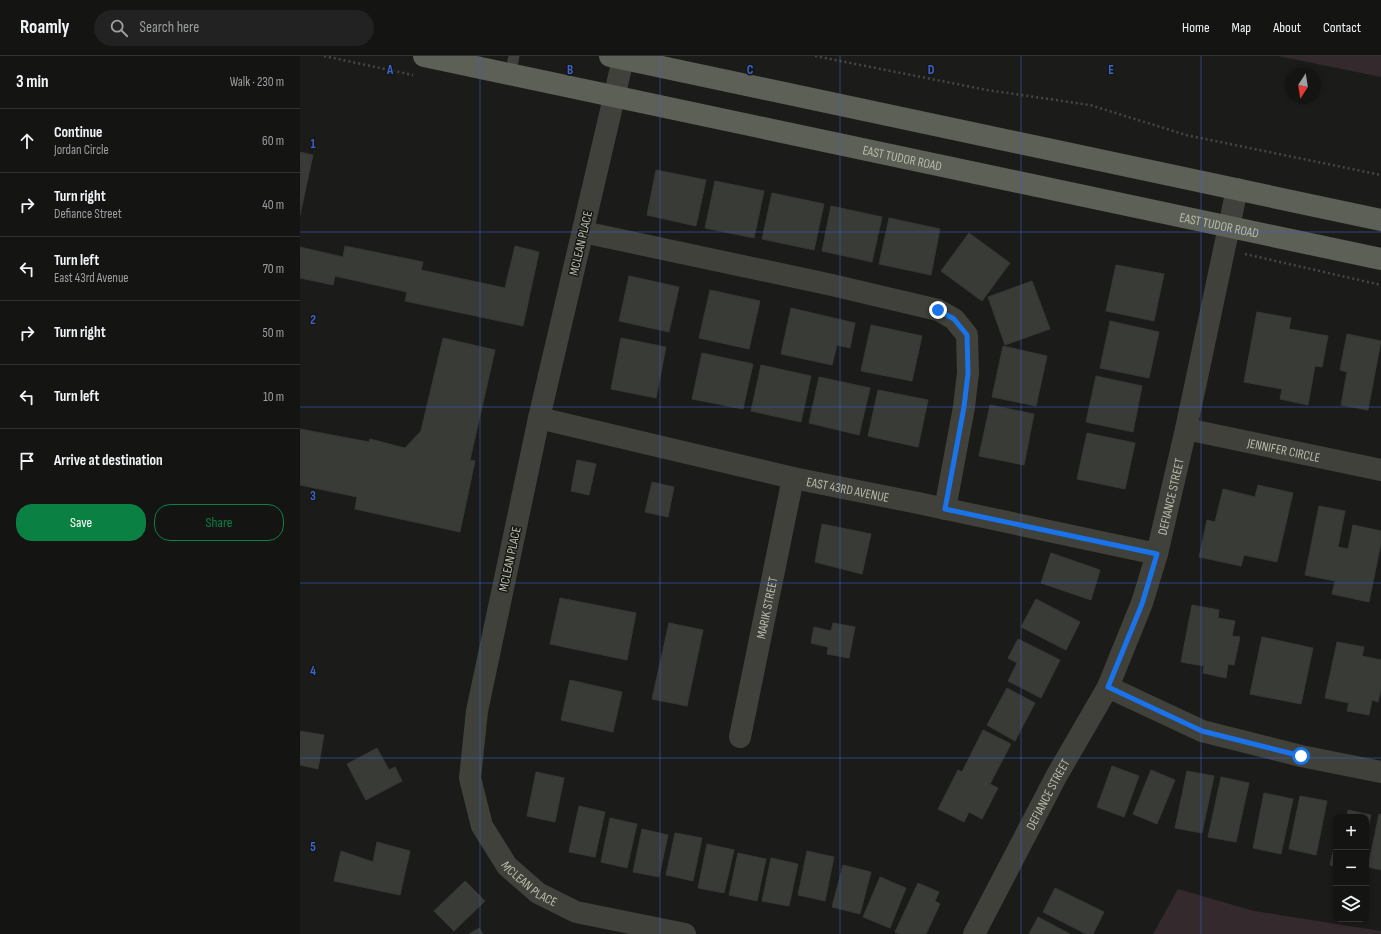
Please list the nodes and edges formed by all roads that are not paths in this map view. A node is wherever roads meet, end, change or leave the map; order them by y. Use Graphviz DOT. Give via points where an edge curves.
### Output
graph roads {
  1 [pos="424,56"];
  2 [pos="616,57"];
  3 [pos="512,65"];
  4 [pos="615,97"];
  5 [pos="1236,189"];
  6 [pos="1381,220"];
  7 [pos="1229,227"];
  8 [pos="583,232"];
  9 [pos="1381,259"];
  10 [pos="539,418"];
  11 [pos="1186,429"];
  12 [pos="1381,470"];
  13 [pos="793,478"];
  14 [pos="945,509"];
  15 [pos="1157,554"];
  16 [pos="1108,687"];
  17 [pos="740,737"];
  18 [pos="1381,772"];
  19 [pos="685,934"];
  20 [pos="974,934"];
  1 -- 3 [label="main road, EAST TUDOR ROAD"];
  2 -- 4 [label="street, MCLEAN PLACE"];
  2 -- 5 [label="main road"];
  3 -- 4 [label="main road, EAST TUDOR ROAD"];
  4 -- 7 [label="main road, EAST TUDOR ROAD"];
  4 -- 8 [label="street, MCLEAN PLACE"];
  5 -- 6 [label="main road"];
  5 -- 7 [label="street, DEFIANCE STREET"];
  7 -- 9 [label="main road, EAST TUDOR ROAD"];
  7 -- 11 [label="street, DEFIANCE STREET"];
  8 -- 10 [label="street, MCLEAN PLACE"];
  8 -- 14 [label="street" via="840,287 938,310 954,319 967,335 968,373"];
  10 -- 13 [label="street, EAST 43RD AVENUE"];
  10 -- 19 [label="street, MCLEAN PLACE" via="477,711 470,778 482,826 507,866 538,893 576,912"];
  11 -- 12 [label="street, JENNIFER CIRCLE"];
  11 -- 15 [label="street, DEFIANCE STREET"];
  13 -- 14 [label="street, EAST 43RD AVENUE"];
  13 -- 17 [label="street, MARIK STREET"];
  14 -- 15 [label="street, EAST 43RD AVENUE"];
  15 -- 16 [label="street, DEFIANCE STREET" via="1142,604"];
  16 -- 18 [label="street" via="1202,731 1301,756"];
  16 -- 20 [label="street, DEFIANCE STREET" via="1057,775"];
}
